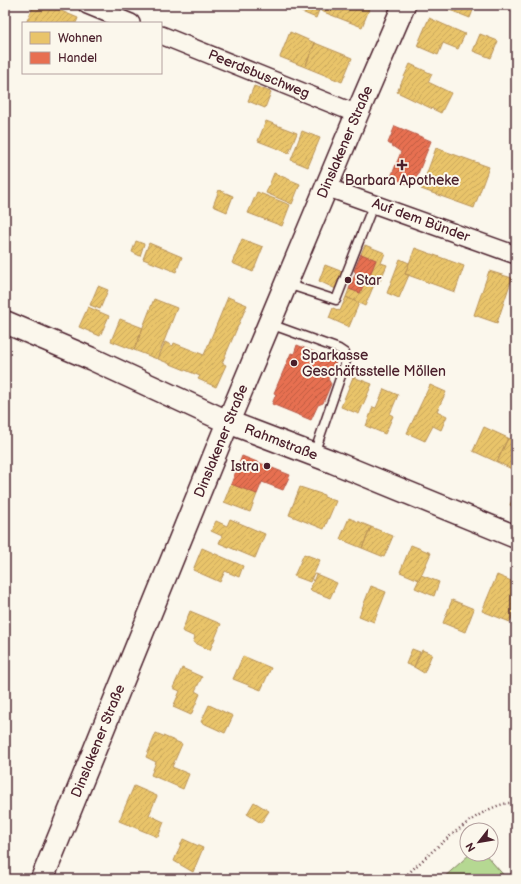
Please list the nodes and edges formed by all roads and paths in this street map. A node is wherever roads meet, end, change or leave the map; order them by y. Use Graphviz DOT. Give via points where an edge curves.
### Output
graph roads {
  1 [pos="87,5"];
  2 [pos="404,5"];
  3 [pos="129,22"];
  4 [pos="162,35"];
  5 [pos="357,114"];
  6 [pos="326,187"];
  7 [pos="374,203"];
  8 [pos="516,255"];
  9 [pos="286,283"];
  10 [pos="5,322"];
  11 [pos="269,324"];
  12 [pos="228,422"];
  13 [pos="314,455"];
  14 [pos="516,537"];
  15 [pos="516,804"];
  16 [pos="42,879"];
  17 [pos="402,879"];
  1 -- 3 [label="street"];
  2 -- 5 [label="main road, Dinslakener Straße"];
  4 -- 5 [label="street, Peerdsbuschweg"];
  5 -- 6 [label="main road, Dinslakener Straße"];
  6 -- 7 [label="street, Auf dem Bünder"];
  6 -- 9 [label="main road, Dinslakener Straße"];
  7 -- 8 [label="street, Auf dem Bünder"];
  7 -- 9 [label="lane" via="336,300"];
  9 -- 11 [label="main road, Dinslakener Straße"];
  10 -- 12 [label="main road, Rahmstraße"];
  11 -- 12 [label="main road, Dinslakener Straße"];
  11 -- 13 [label="lane" via="345,353 346,361"];
  12 -- 13 [label="main road, Rahmstraße"];
  12 -- 16 [label="main road, Dinslakener Straße"];
  13 -- 14 [label="main road, Rahmstraße"];
  15 -- 17 [label="path" via="510,803 476,817 460,827"];
}
